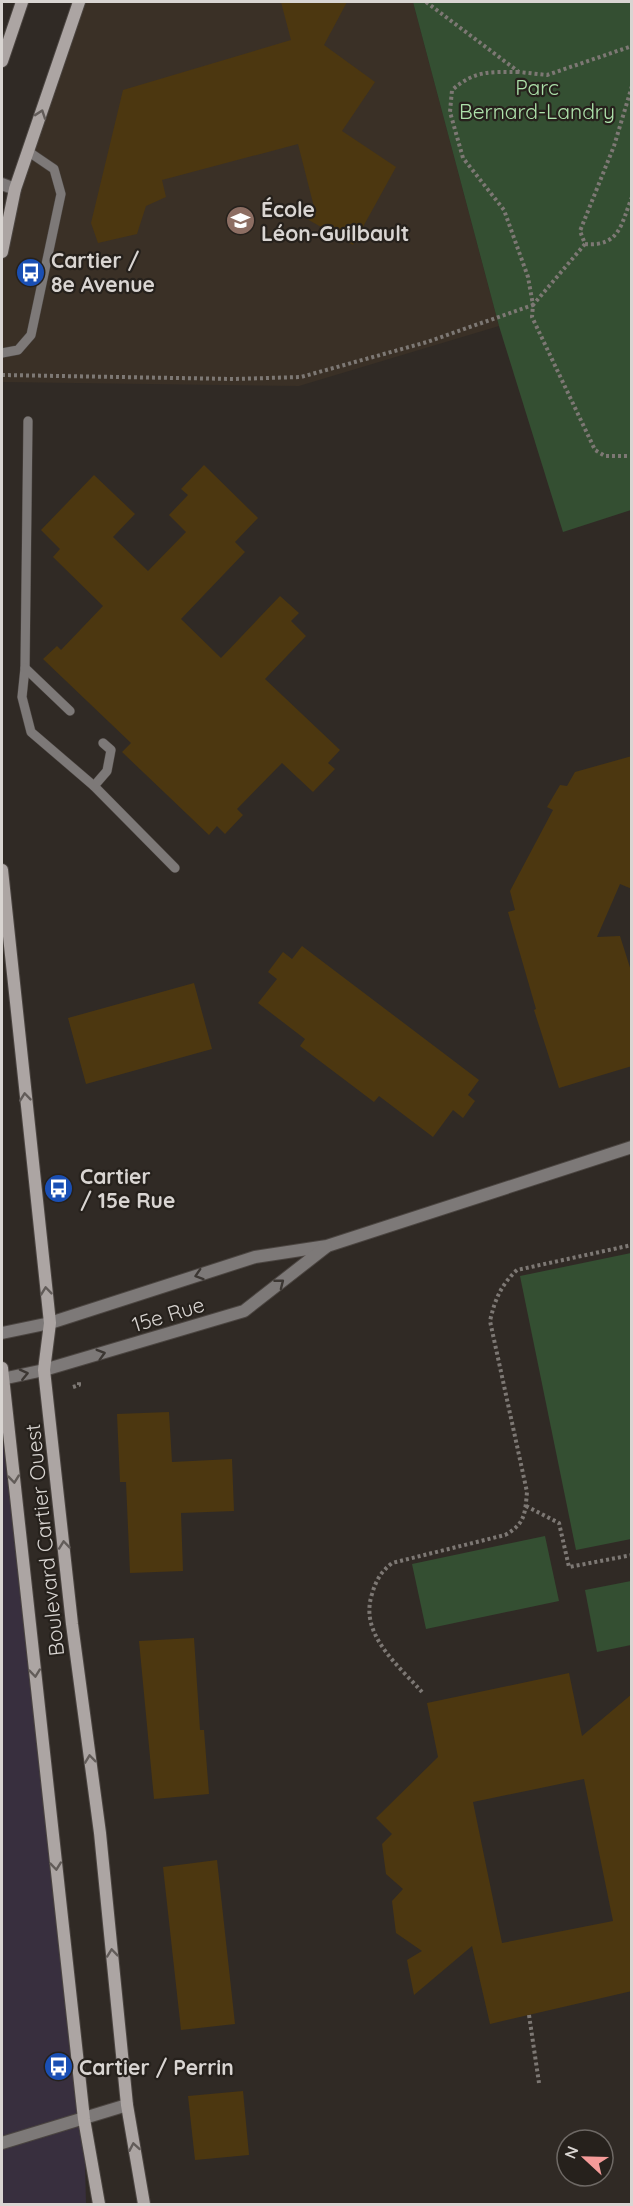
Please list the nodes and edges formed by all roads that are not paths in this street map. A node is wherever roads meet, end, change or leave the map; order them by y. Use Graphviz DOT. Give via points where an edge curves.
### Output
graph roads {
  1 [pos="22,2"];
  2 [pos="79,2"];
  3 [pos="2,61"];
  4 [pos="29,152"];
  5 [pos="2,184"];
  6 [pos="15,189"];
  7 [pos="2,252"];
  8 [pos="2,353"];
  9 [pos="28,422"];
  10 [pos="25,668"];
  11 [pos="70,711"];
  12 [pos="103,743"];
  13 [pos="94,786"];
  14 [pos="175,868"];
  15 [pos="2,870"];
  16 [pos="632,1147"];
  17 [pos="327,1246"];
  18 [pos="50,1323"];
  19 [pos="2,1333"];
  20 [pos="44,1370"];
  21 [pos="2,1375"];
  22 [pos="127,2105"];
  23 [pos="84,2119"];
  24 [pos="2,2143"];
  25 [pos="99,2205"];
  26 [pos="144,2205"];
  1 -- 3 [label="street"];
  4 -- 2 [label="street, one-way"];
  4 -- 6 [label="street"];
  4 -- 8 [label="lane" via="54,169 61,194 32,335 18,350"];
  5 -- 6 [label="street"];
  6 -- 7 [label="street"];
  9 -- 10 [label="lane"];
  10 -- 11 [label="lane"];
  10 -- 13 [label="lane" via="22,698 31,732"];
  12 -- 13 [label="lane" via="111,750 107,771"];
  13 -- 14 [label="lane"];
  18 -- 15 [label="street, Boulevard Cartier Ouest, one-way"];
  16 -- 17 [label="street, 15e Rue"];
  17 -- 18 [label="street, 15e Rue, one-way" via="255,1257"];
  20 -- 17 [label="street, 15e Rue, one-way" via="244,1311"];
  18 -- 19 [label="street, 15e Rue"];
  18 -- 20 [label="street, Boulevard Cartier Ouest"];
  21 -- 20 [label="street, 15e Rue, one-way"];
  22 -- 20 [label="street, Boulevard Cartier Ouest, one-way" via="100,1833"];
  21 -- 23 [label="street, Boulevard Cartier Ouest, one-way"];
  22 -- 23 [label="street"];
  26 -- 22 [label="street, Boulevard Cartier Ouest, one-way"];
  23 -- 24 [label="street"];
  23 -- 25 [label="street, Boulevard Cartier Ouest"];
}
